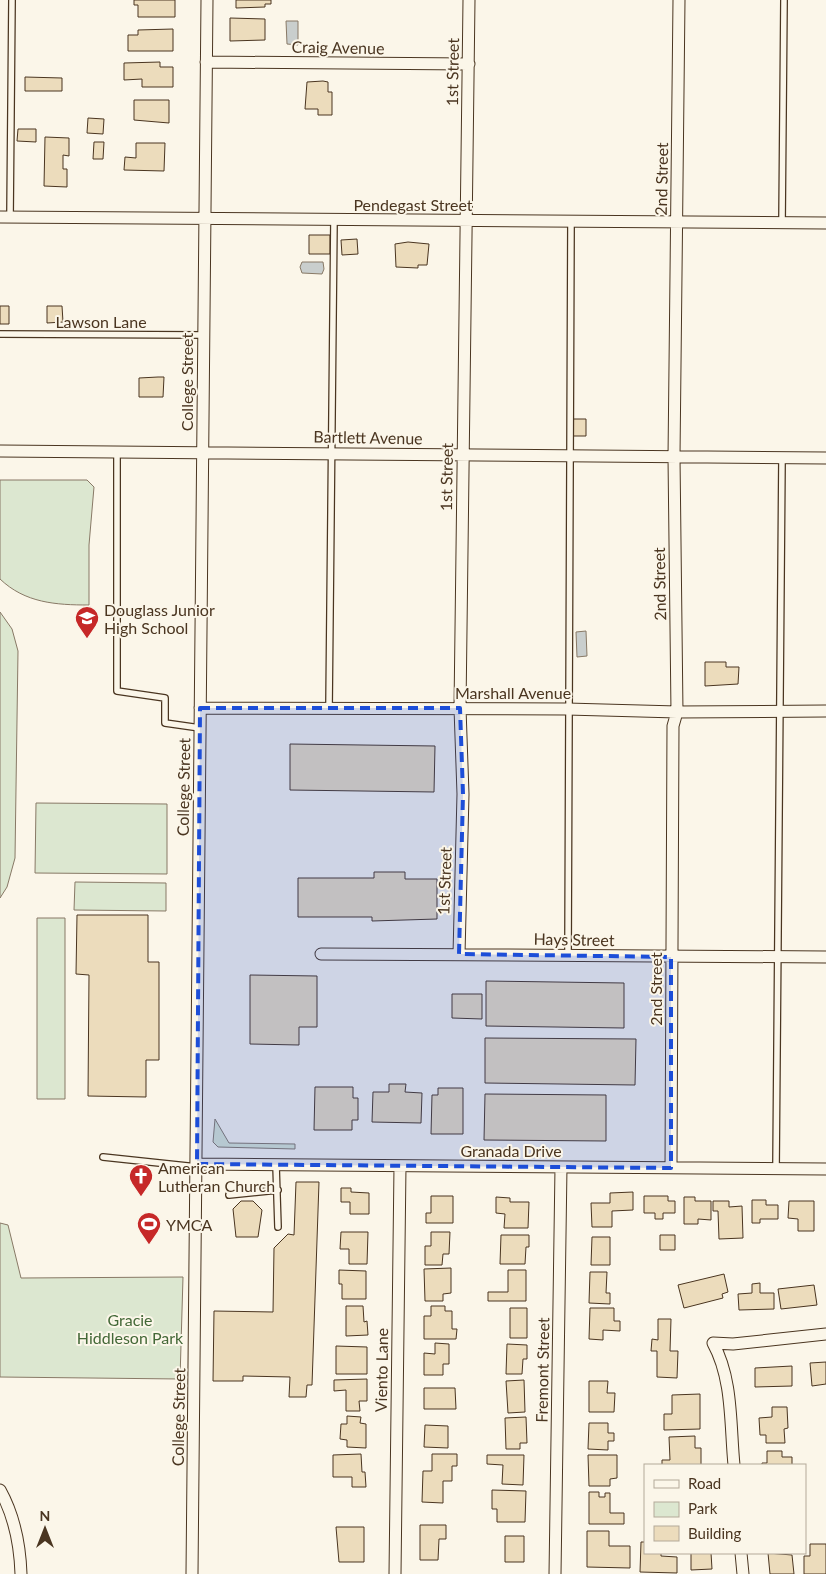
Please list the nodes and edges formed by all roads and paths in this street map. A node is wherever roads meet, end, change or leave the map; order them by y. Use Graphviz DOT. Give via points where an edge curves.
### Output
graph roads {
  1 [pos="12,0"];
  2 [pos="207,0"];
  3 [pos="470,0"];
  4 [pos="679,0"];
  5 [pos="784,0"];
  6 [pos="206,62"];
  7 [pos="469,64"];
  8 [pos="5,217"];
  9 [pos="205,218"];
  10 [pos="334,219"];
  11 [pos="465,220"];
  12 [pos="571,221"];
  13 [pos="677,222"];
  14 [pos="782,223"];
  15 [pos="826,223"];
  16 [pos="0,334"];
  17 [pos="203,335"];
  18 [pos="0,451"];
  19 [pos="117,451"];
  20 [pos="202,452"];
  21 [pos="332,453"];
  22 [pos="463,455"];
  23 [pos="570,456"];
  24 [pos="674,457"];
  25 [pos="782,458"];
  26 [pos="826,458"];
  27 [pos="200,708"];
  28 [pos="460,708"];
  29 [pos="567,708"];
  30 [pos="329,709"];
  31 [pos="826,711"];
  32 [pos="677,712"];
  33 [pos="780,712"];
  34 [pos="200,728"];
  35 [pos="321,954"];
  36 [pos="459,954"];
  37 [pos="568,956"];
  38 [pos="671,957"];
  39 [pos="779,957"];
  40 [pos="826,957"];
  41 [pos="103,1157"];
  42 [pos="276,1165"];
  43 [pos="197,1166"];
  44 [pos="400,1166"];
  45 [pos="561,1167"];
  46 [pos="670,1168"];
  47 [pos="776,1169"];
  48 [pos="826,1169"];
  49 [pos="278,1190"];
  50 [pos="229,1195"];
  51 [pos="278,1227"];
  52 [pos="826,1334"];
  53 [pos="734,1464"];
  54 [pos="0,1490"];
  55 [pos="741,1554"];
  56 [pos="22,1574"];
  57 [pos="192,1574"];
  58 [pos="395,1574"];
  59 [pos="555,1574"];
  60 [pos="743,1574"];
  1 -- 8 [label="lane"];
  2 -- 6 [label="street, College Street"];
  3 -- 7 [label="street, 1st Street"];
  4 -- 13 [label="street, 2nd Street"];
  5 -- 14 [label="lane"];
  6 -- 7 [label="street, Craig Avenue"];
  6 -- 9 [label="street, College Street"];
  7 -- 11 [label="street, 1st Street"];
  8 -- 9 [label="street, Pendegast Street"];
  9 -- 10 [label="street, Pendegast Street"];
  9 -- 17 [label="street, College Street"];
  10 -- 11 [label="street, Pendegast Street"];
  10 -- 21 [label="lane"];
  11 -- 12 [label="street, Pendegast Street"];
  11 -- 22 [label="street, 1st Street"];
  12 -- 13 [label="street, Pendegast Street"];
  12 -- 23 [label="lane"];
  13 -- 14 [label="street, Pendegast Street"];
  13 -- 24 [label="street, 2nd Street"];
  14 -- 15 [label="street, Pendegast Street"];
  16 -- 17 [label="lane, Lawson Lane"];
  17 -- 20 [label="street, College Street"];
  18 -- 19 [label="street, Bartlett Avenue"];
  19 -- 20 [label="street, Bartlett Avenue"];
  19 -- 34 [label="lane" via="117,691 165,698 165,723"];
  20 -- 21 [label="street, Bartlett Avenue"];
  20 -- 27 [label="street, College Street"];
  21 -- 22 [label="street, Bartlett Avenue"];
  21 -- 30 [label="lane"];
  22 -- 23 [label="street, Bartlett Avenue"];
  22 -- 28 [label="street, 1st Street"];
  23 -- 24 [label="street, Bartlett Avenue"];
  23 -- 29 [label="lane"];
  24 -- 25 [label="street, Bartlett Avenue"];
  24 -- 32 [label="street, 2nd Street"];
  25 -- 26 [label="street, Bartlett Avenue"];
  25 -- 33 [label="lane"];
  27 -- 30 [label="street, Marshall Avenue"];
  27 -- 34 [label="street, College Street"];
  28 -- 29 [label="street, Marshall Avenue"];
  28 -- 30 [label="street, Marshall Avenue"];
  28 -- 36 [label="street, 1st Street" via="463,794"];
  29 -- 32 [label="street, Marshall Avenue"];
  29 -- 37 [label="lane"];
  31 -- 33 [label="street, Marshall Avenue"];
  32 -- 33 [label="street, Marshall Avenue"];
  32 -- 38 [label="street, 2nd Street" via="673,726"];
  33 -- 39 [label="lane"];
  34 -- 43 [label="street, College Street" via="196,936"];
  35 -- 36 [label="street, Hays Street"];
  36 -- 37 [label="street, Hays Street"];
  37 -- 38 [label="street, Hays Street"];
  38 -- 39 [label="street, Hays Street"];
  38 -- 46 [label="street, 2nd Street"];
  39 -- 40 [label="street, Hays Street"];
  39 -- 47 [label="lane"];
  41 -- 43 [label="lane"];
  42 -- 43 [label="street, Granada Drive"];
  42 -- 44 [label="street, Granada Drive"];
  42 -- 49 [label="lane"];
  43 -- 57 [label="street, College Street"];
  44 -- 45 [label="street, Granada Drive"];
  44 -- 58 [label="street, Viento Lane"];
  45 -- 46 [label="street, Granada Drive"];
  45 -- 59 [label="street, Fremont Street"];
  46 -- 47 [label="street, Granada Drive"];
  47 -- 48 [label="street, Granada Drive"];
  49 -- 50 [label="lane"];
  49 -- 51 [label="lane"];
  52 -- 53 [label="street" via="713,1343 723,1360 726,1376"];
  54 -- 56 [label="street" via="12,1515"];
  55 -- 60 [label="street"];
}
